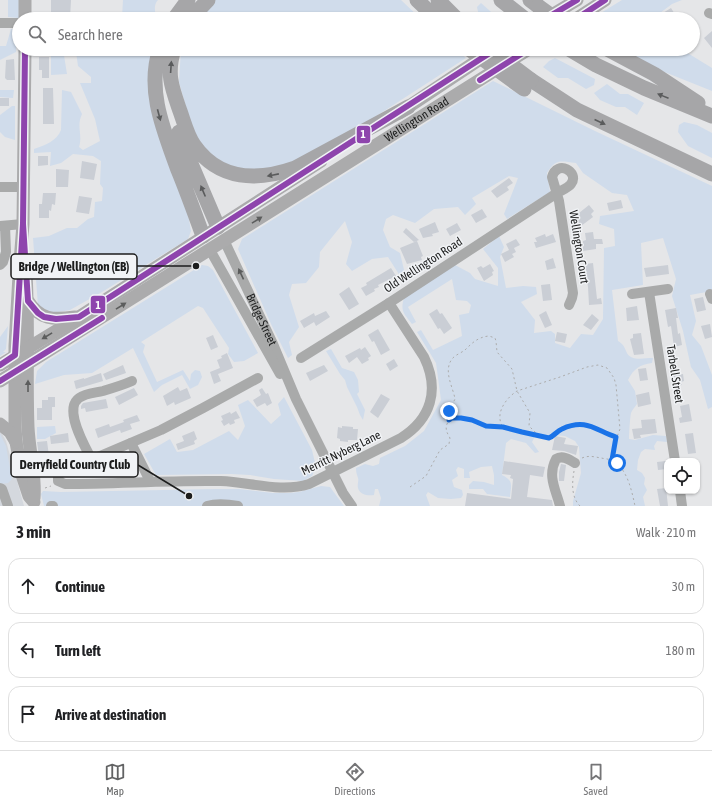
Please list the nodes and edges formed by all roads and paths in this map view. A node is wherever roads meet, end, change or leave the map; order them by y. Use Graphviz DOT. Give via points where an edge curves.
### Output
graph roads {
  1 [pos="25,0"];
  2 [pos="188,0"];
  3 [pos="208,0"];
  4 [pos="416,0"];
  5 [pos="438,0"];
  6 [pos="501,0"];
  7 [pos="577,0"];
  8 [pos="605,0"];
  9 [pos="538,8"];
  10 [pos="25,12"];
  11 [pos="179,12"];
  12 [pos="197,12"];
  13 [pos="429,12"];
  14 [pos="450,12"];
  15 [pos="515,12"];
  16 [pos="587,12"];
  17 [pos="0,23"];
  18 [pos="12,23"];
  19 [pos="25,56"];
  20 [pos="158,56"];
  21 [pos="173,56"];
  22 [pos="481,56"];
  23 [pos="485,56"];
  24 [pos="497,56"];
  25 [pos="517,56"];
  26 [pos="581,56"];
  27 [pos="620,56"];
  28 [pos="171,85"];
  29 [pos="527,85"];
  30 [pos="408,107"];
  31 [pos="712,113"];
  32 [pos="712,116"];
  33 [pos="712,174"];
  34 [pos="0,187"];
  35 [pos="24,187"];
  36 [pos="557,193"];
  37 [pos="23,224"];
  38 [pos="2,226"];
  39 [pos="221,234"];
  40 [pos="203,236"];
  41 [pos="210,250"];
  42 [pos="0,264"];
  43 [pos="668,289"];
  44 [pos="649,292"];
  45 [pos="632,294"];
  46 [pos="28,301"];
  47 [pos="389,303"];
  48 [pos="569,305"];
  49 [pos="79,317"];
  50 [pos="28,347"];
  51 [pos="15,355"];
  52 [pos="301,358"];
  53 [pos="28,364"];
  54 [pos="0,365"];
  55 [pos="15,372"];
  56 [pos="258,378"];
  57 [pos="0,381"];
  58 [pos="132,381"];
  59 [pos="517,391"];
  60 [pos="296,399"];
  61 [pos="449,420"];
  62 [pos="0,424"];
  63 [pos="503,427"];
  64 [pos="542,436"];
  65 [pos="616,437"];
  66 [pos="16,442"];
  67 [pos="131,443"];
  68 [pos="676,458"];
  69 [pos="92,460"];
  70 [pos="612,460"];
  71 [pos="575,463"];
  72 [pos="333,472"];
  73 [pos="44,476"];
  74 [pos="60,479"];
  75 [pos="150,481"];
  76 [pos="0,488"];
  77 [pos="410,488"];
  78 [pos="680,494"];
  79 [pos="37,499"];
  80 [pos="8,506"];
  81 [pos="207,506"];
  82 [pos="238,506"];
  83 [pos="352,506"];
  84 [pos="560,506"];
  85 [pos="580,506"];
  86 [pos="635,506"];
  87 [pos="682,506"];
  1 -- 10 [label="main road"];
  2 -- 11 [label="highway"];
  3 -- 12 [label="highway"];
  4 -- 13 [label="highway"];
  5 -- 14 [label="highway"];
  6 -- 15 [label="highway"];
  7 -- 9 [label="main road"];
  8 -- 16 [label="main road"];
  17 -- 18 [label="street"];
  19 -- 35 [label="main road"];
  20 -- 40 [label="highway, one-way" via="155,70 158,110"];
  28 -- 21 [label="highway, one-way"];
  22 -- 29 [label="highway, bridge"];
  23 -- 30 [label="main road, Wellington Road"];
  24 -- 29 [label="highway, bridge"];
  39 -- 25 [label="main road, Wellington Road, one-way"];
  32 -- 26 [label="highway, one-way" via="644,88"];
  27 -- 31 [label="highway" via="654,74"];
  30 -- 28 [label="highway, one-way" via="295,168 273,175 249,177 220,168 194,145"];
  39 -- 28 [label="highway, one-way" via="186,152 174,116"];
  29 -- 33 [label="highway, one-way"];
  30 -- 39 [label="main road, Wellington Road"];
  34 -- 35 [label="street"];
  35 -- 37 [label="main road"];
  36 -- 47 [label="street, Old Wellington Road"];
  36 -- 48 [label="street, Wellington Court" via="573,293"];
  37 -- 38 [label="street"];
  37 -- 46 [label="main road"];
  37 -- 51 [label="main road"];
  38 -- 42 [label="street" via="6,252"];
  39 -- 40 [label="main road"];
  39 -- 41 [label="main road"];
  60 -- 39 [label="street, Bridge Street, one-way" via="274,344"];
  40 -- 41 [label="main road, Bridge Street"];
  40 -- 49 [label="main road"];
  53 -- 41 [label="main road, one-way"];
  41 -- 60 [label="street, Bridge Street"];
  43 -- 44 [label="street"];
  44 -- 45 [label="street"];
  44 -- 68 [label="street, Tarbell Street"];
  46 -- 49 [label="main road" via="38,314 44,316 56,319"];
  46 -- 50 [label="main road"];
  47 -- 52 [label="street, Old Wellington Road"];
  47 -- 72 [label="street, Merritt Nyberg Lane" via="427,364 432,387 428,410 408,434"];
  49 -- 50 [label="main road, one-way"];
  50 -- 51 [label="main road"];
  50 -- 53 [label="main road"];
  51 -- 53 [label="main road"];
  51 -- 54 [label="main road"];
  51 -- 55 [label="main road"];
  53 -- 55 [label="main road"];
  79 -- 53 [label="main road, one-way" via="28,437"];
  55 -- 57 [label="main road"];
  55 -- 66 [label="main road"];
  56 -- 67 [label="street"];
  58 -- 69 [label="street" via="86,395 76,401 74,420"];
  59 -- 61 [label="path" via="512,369 498,352 495,338 483,336 455,356 450,363 449,376 455,399 449,411"];
  59 -- 63 [label="path" via="510,395 500,412"];
  59 -- 64 [label="path" via="530,413 529,426"];
  59 -- 65 [label="path" via="587,367 603,366 611,372 616,385 620,429"];
  60 -- 72 [label="street, Bridge Street"];
  61 -- 63 [label="path" via="461,418 486,426"];
  61 -- 77 [label="path" via="446,428 450,438 449,444 440,450 426,476"];
  62 -- 66 [label="main road" via="10,432"];
  63 -- 64 [label="path"];
  64 -- 65 [label="path" via="549,438 561,429 580,424 597,428"];
  65 -- 70 [label="path"];
  66 -- 79 [label="main road" via="29,496"];
  67 -- 69 [label="street"];
  67 -- 75 [label="street"];
  69 -- 74 [label="street" via="69,469"];
  70 -- 71 [label="path" via="586,456"];
  70 -- 86 [label="path" via="625,474"];
  71 -- 84 [label="street" via="567,458 561,458 556,459 554,463 552,481"];
  71 -- 85 [label="path" via="573,490"];
  72 -- 75 [label="street, Merritt Nyberg Lane" via="309,484 286,488 238,482"];
  72 -- 83 [label="street, Bridge Street"];
  73 -- 74 [label="path"];
  74 -- 75 [label="street, Merritt Nyberg Lane" via="70,484"];
  74 -- 79 [label="path"];
  76 -- 80 [label="street"];
  78 -- 87 [label="street"];
  81 -- 82 [label="street"];
}
